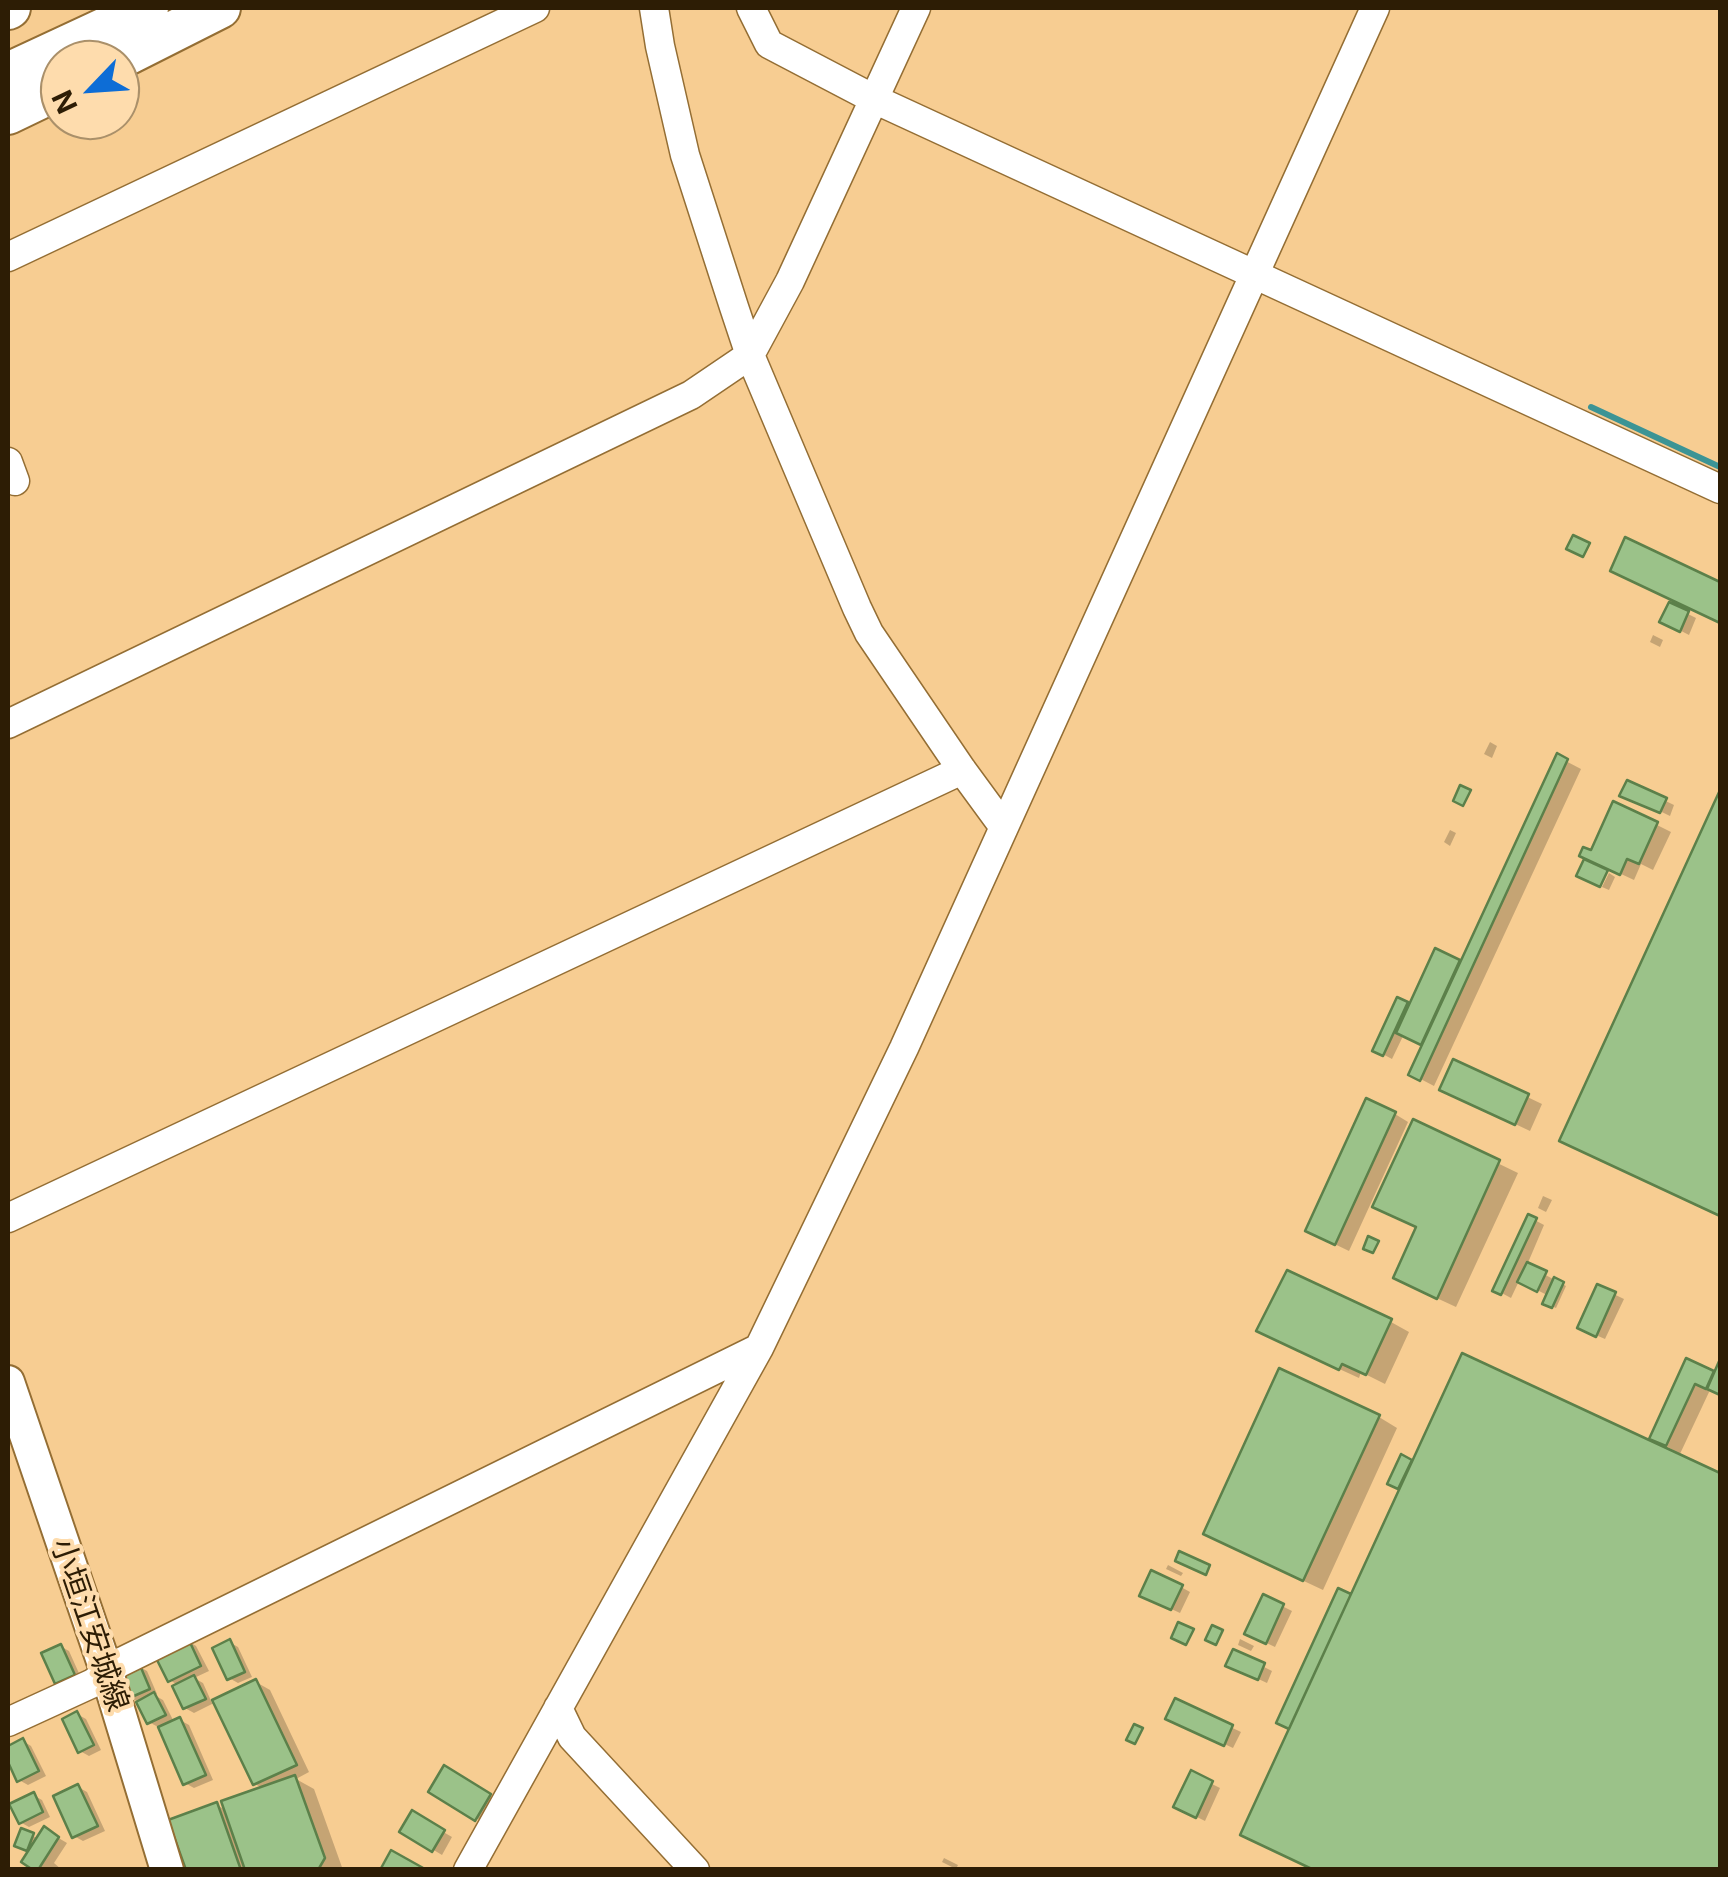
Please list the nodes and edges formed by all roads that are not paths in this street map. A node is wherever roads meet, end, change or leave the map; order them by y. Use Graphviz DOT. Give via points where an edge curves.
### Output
graph roads {
  1 [pos="84,8"];
  2 [pos="220,8"];
  3 [pos="535,8"];
  4 [pos="654,8"];
  5 [pos="751,8"];
  6 [pos="916,8"];
  7 [pos="1376,8"];
  8 [pos="145,9"];
  9 [pos="8,42"];
  10 [pos="140,48"];
  11 [pos="8,73"];
  12 [pos="40,99"];
  13 [pos="874,100"];
  14 [pos="8,114"];
  15 [pos="8,257"];
  16 [pos="1256,275"];
  17 [pos="750,355"];
  18 [pos="1720,489"];
  19 [pos="8,724"];
  20 [pos="962,770"];
  21 [pos="1003,826"];
  22 [pos="8,1218"];
  23 [pos="760,1348"];
  24 [pos="8,1382"];
  25 [pos="107,1673"];
  26 [pos="558,1708"];
  27 [pos="8,1722"];
  28 [pos="167,1870"];
  29 [pos="468,1870"];
  30 [pos="695,1870"];
  1 -- 9 [label="highway"];
  2 -- 10 [label="highway"];
  3 -- 15 [label="street"];
  4 -- 17 [label="street" via="685,155"];
  5 -- 13 [label="street" via="769,44"];
  6 -- 13 [label="street"];
  7 -- 16 [label="street"];
  8 -- 11 [label="highway"];
  12 -- 14 [label="highway"];
  13 -- 16 [label="street"];
  13 -- 17 [label="street"];
  16 -- 18 [label="street"];
  16 -- 21 [label="street"];
  17 -- 19 [label="street" via="690,396"];
  17 -- 20 [label="street" via="856,608"];
  20 -- 21 [label="street"];
  20 -- 22 [label="street"];
  21 -- 23 [label="street"];
  23 -- 25 [label="street"];
  23 -- 26 [label="street"];
  24 -- 25 [label="main road, 小垣江安城線"];
  25 -- 27 [label="street"];
  25 -- 28 [label="main road, 小垣江安城線"];
  26 -- 29 [label="street"];
  26 -- 30 [label="street" via="572,1737"];
}
